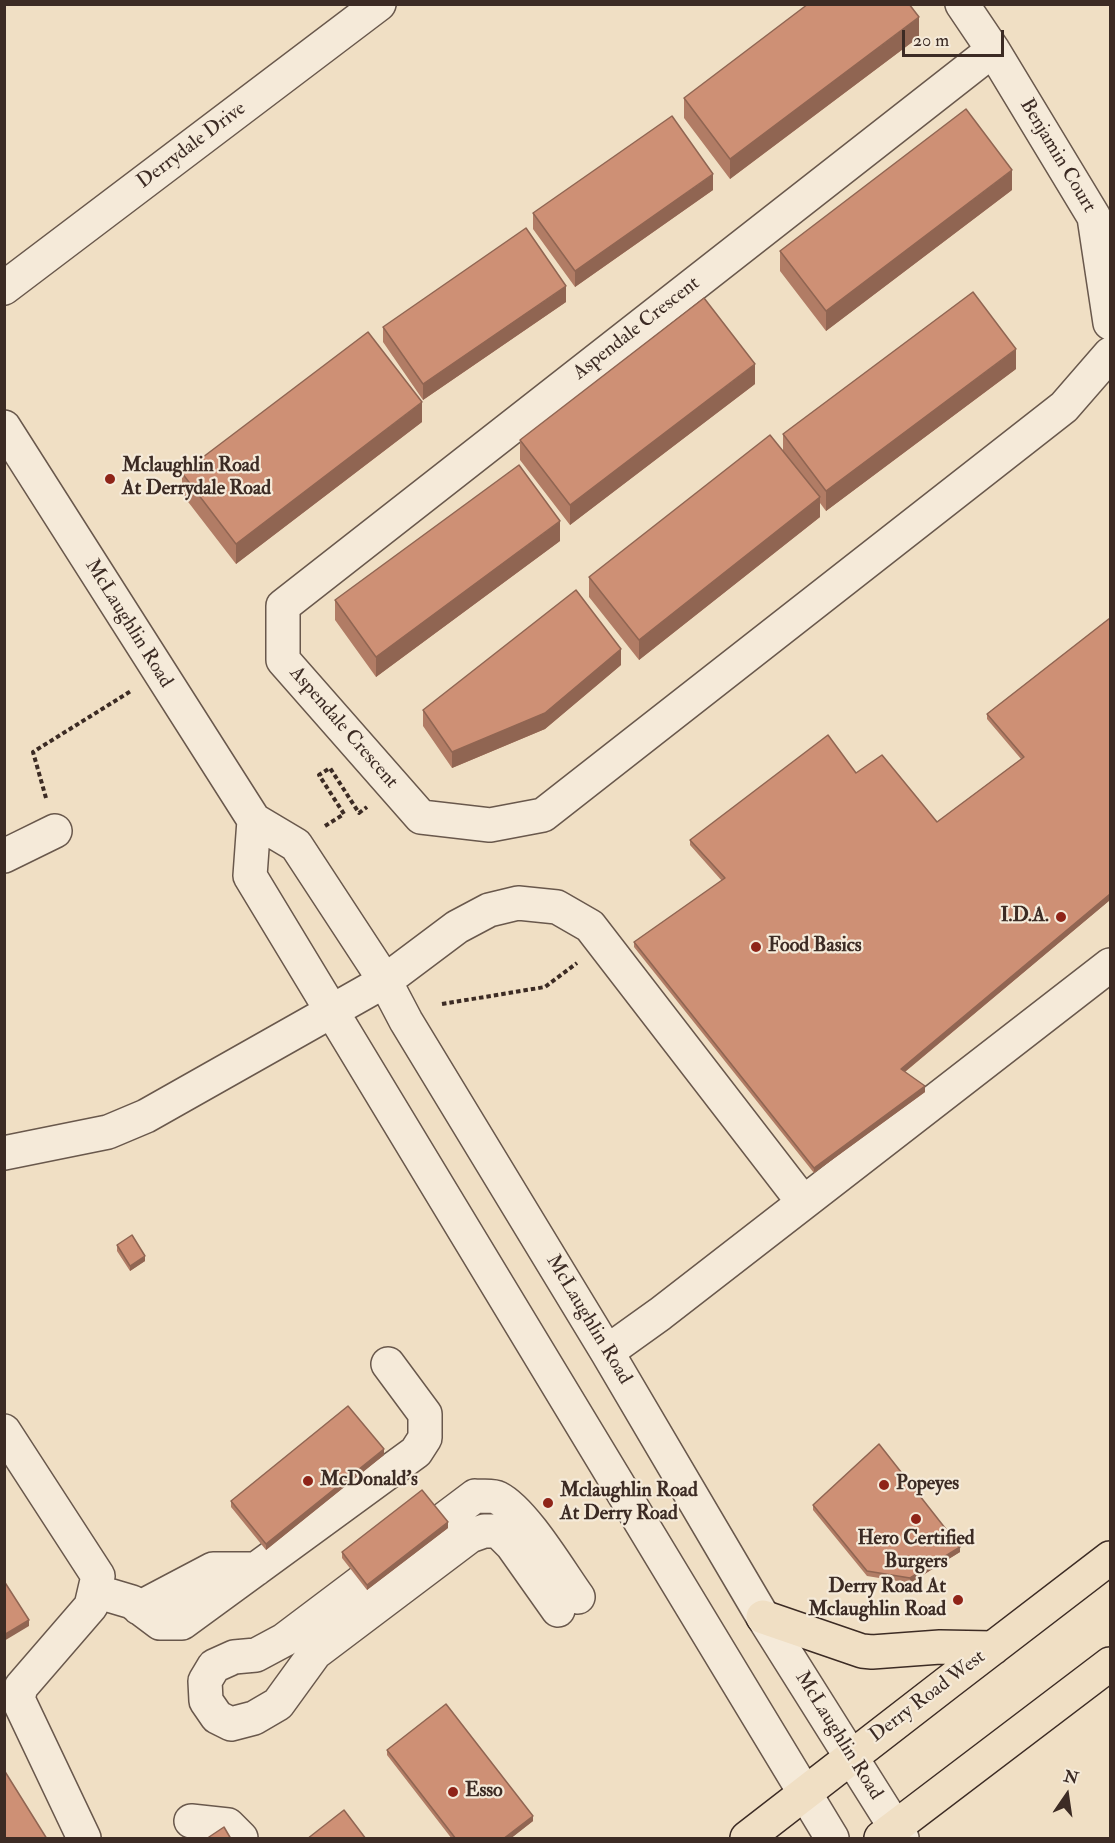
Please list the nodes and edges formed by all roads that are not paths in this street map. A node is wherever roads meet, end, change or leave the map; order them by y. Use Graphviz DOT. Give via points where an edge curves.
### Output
graph roads {
  1 [pos="379,4"];
  2 [pos="962,4"];
  3 [pos="993,51"];
  4 [pos="4,288"];
  5 [pos="1110,323"];
  6 [pos="1110,354"];
  7 [pos="4,427"];
  8 [pos="254,820"];
  9 [pos="55,831"];
  10 [pos="4,856"];
  11 [pos="1110,965"];
  12 [pos="385,981"];
  13 [pos="331,1011"];
  14 [pos="4,1153"];
  15 [pos="803,1202"];
  16 [pos="608,1352"];
  17 [pos="388,1364"];
  18 [pos="4,1431"];
  19 [pos="1110,1558"];
  20 [pos="95,1591"];
  21 [pos="568,1603"];
  22 [pos="763,1617"];
  23 [pos="993,1648"];
  24 [pos="1110,1664"];
  25 [pos="849,1757"];
  26 [pos="804,1792"];
  27 [pos="191,1821"];
  28 [pos="893,1835"];
  29 [pos="84,1839"];
  30 [pos="241,1839"];
  31 [pos="747,1839"];
  32 [pos="832,1839"];
  1 -- 4 [label="street, Derrydale Drive"];
  2 -- 3 [label="street, Benjamin Court"];
  3 -- 5 [label="street, Benjamin Court" via="1094,217"];
  3 -- 6 [label="street, Aspendale Crescent" via="283,606 283,660 421,817 490,825 543,814 1064,407"];
  7 -- 8 [label="street, McLaughlin Road"];
  8 -- 12 [label="street, McLaughlin Road" via="296,845"];
  8 -- 13 [label="street" via="250,876"];
  9 -- 10 [label="street"];
  11 -- 15 [label="street"];
  12 -- 13 [label="street"];
  12 -- 15 [label="street" via="457,927 489,910 518,903 556,907 590,927"];
  12 -- 16 [label="street, McLaughlin Road"];
  13 -- 14 [label="street" via="146,1116 108,1132"];
  13 -- 26 [label="street"];
  15 -- 16 [label="street"];
  16 -- 22 [label="street, McLaughlin Road"];
  17 -- 20 [label="street" via="425,1414 425,1438 416,1452 182,1623 160,1623 132,1602"];
  18 -- 20 [label="street" via="98,1576"];
  19 -- 23 [label="main road, Derry Road West"];
  20 -- 29 [label="street" via="92,1606 21,1687 18,1700"];
  21 -- 21 [label="street" via="498,1531 484,1531 470,1536 315,1653 278,1704 254,1718 231,1724 217,1717 206,1701 205,1681 214,1666 234,1657 256,1655 284,1640 475,1496 496,1497 525,1524"];
  22 -- 23 [label="main road" via="862,1651"];
  22 -- 25 [label="street, McLaughlin Road"];
  23 -- 25 [label="main road, Derry Road West"];
  24 -- 28 [label="main road"];
  25 -- 26 [label="main road, Derry Road West"];
  25 -- 28 [label="street, McLaughlin Road"];
  26 -- 31 [label="main road, Derry Road West"];
  26 -- 32 [label="street"];
  27 -- 30 [label="street" via="228,1825"];
}
